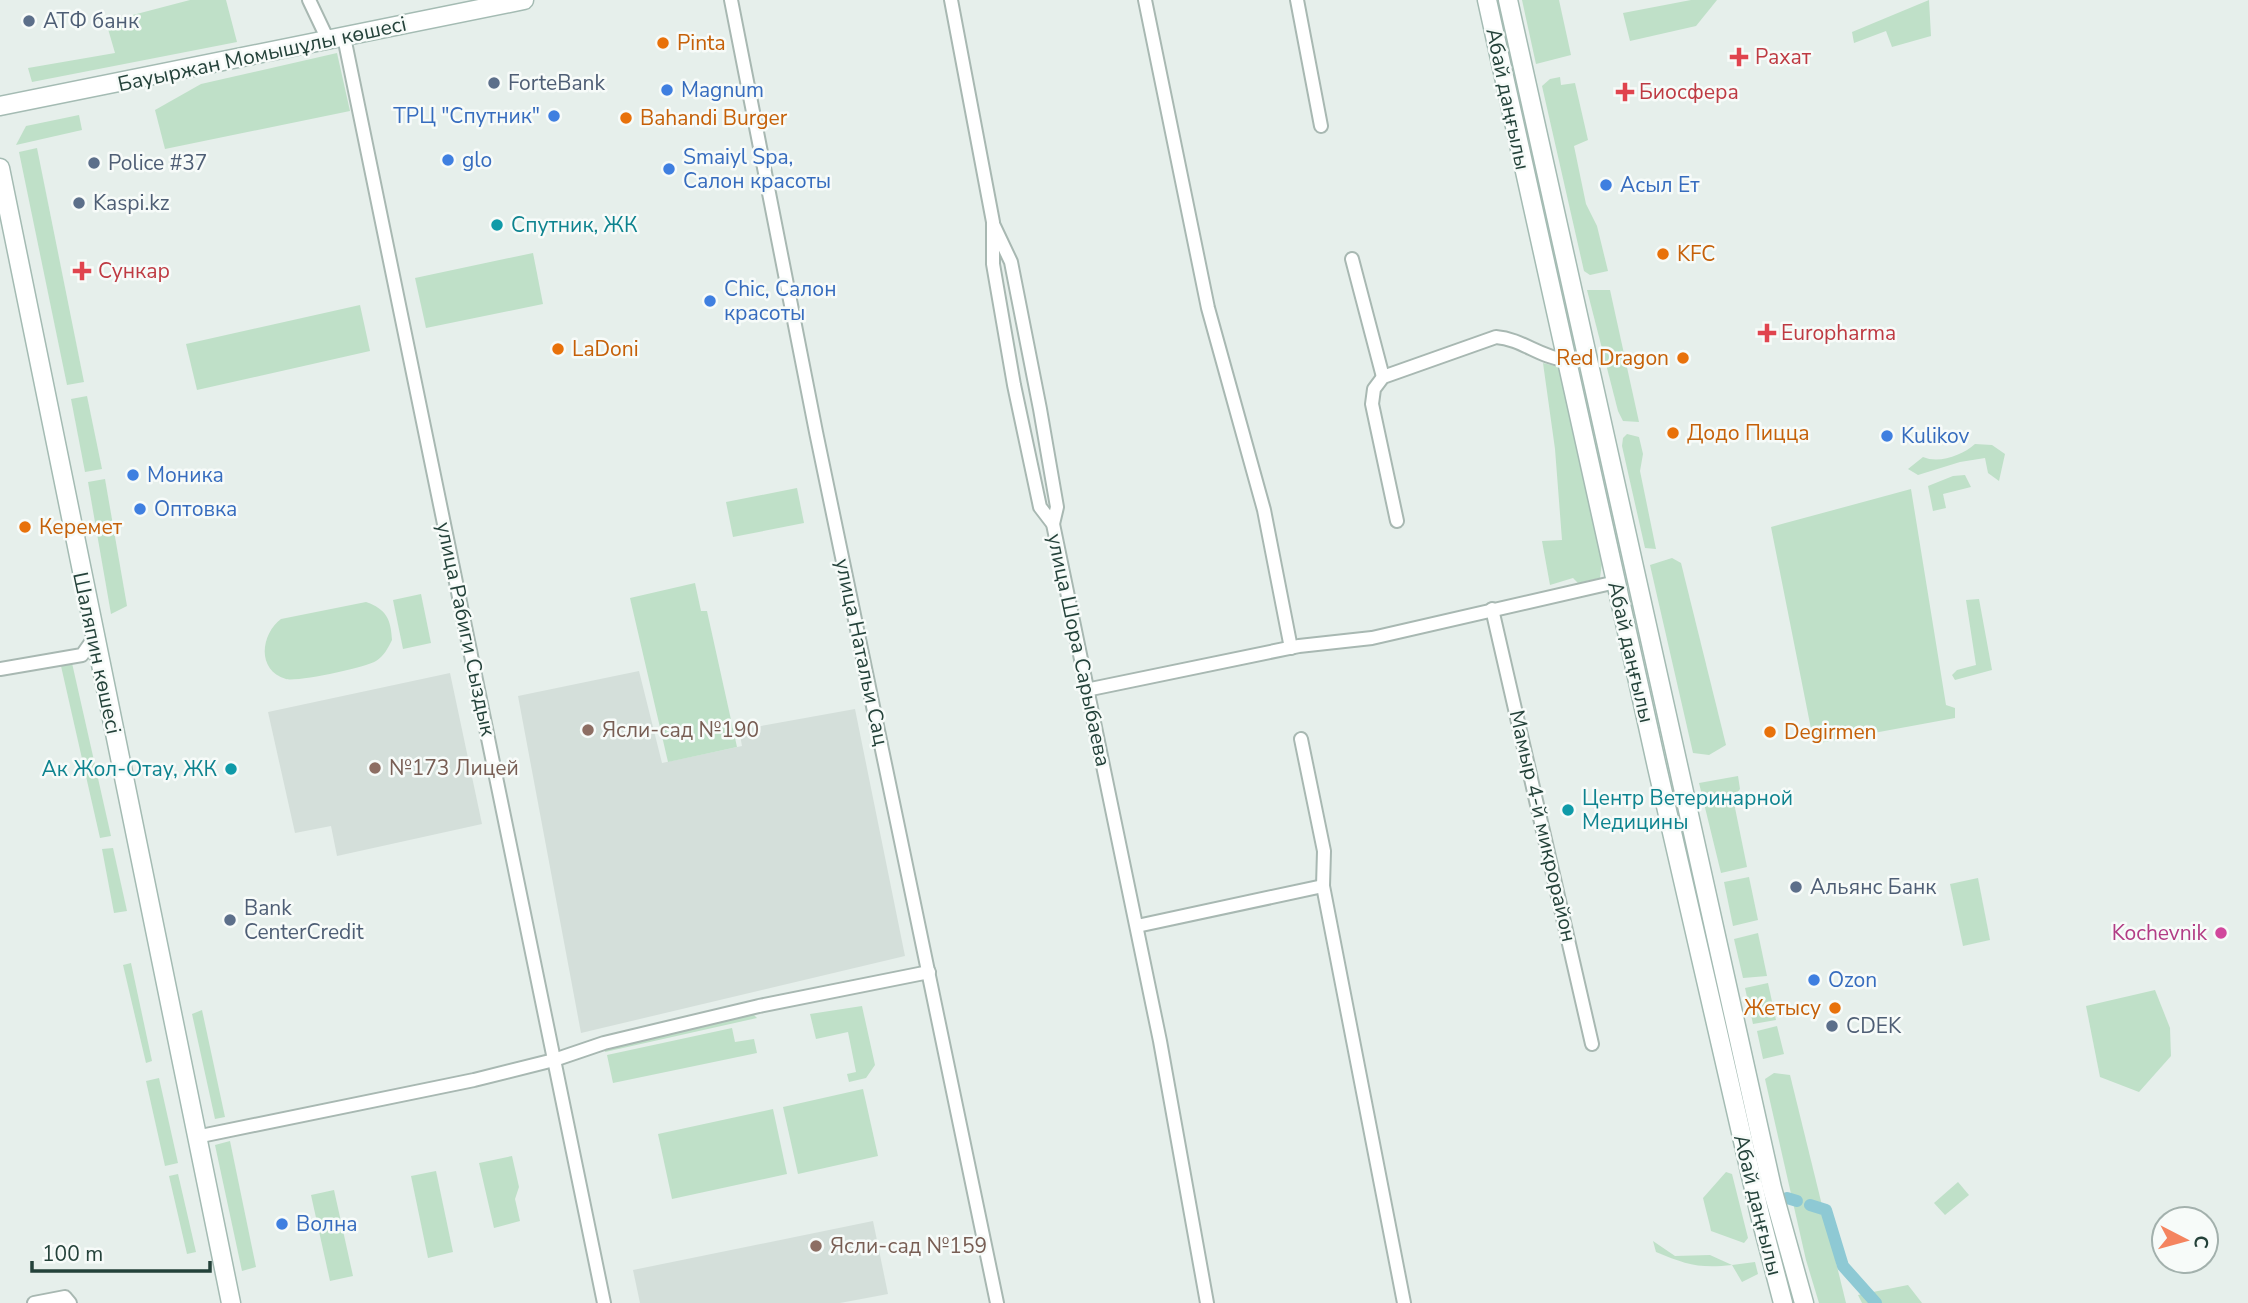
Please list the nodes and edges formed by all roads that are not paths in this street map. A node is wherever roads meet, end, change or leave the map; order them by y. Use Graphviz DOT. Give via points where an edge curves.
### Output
graph roads {
  1 [pos="309,0"];
  2 [pos="524,0"];
  3 [pos="731,0"];
  4 [pos="951,0"];
  5 [pos="1145,0"];
  6 [pos="1297,0"];
  7 [pos="1487,0"];
  8 [pos="1508,0"];
  9 [pos="336,38"];
  10 [pos="0,106"];
  11 [pos="1321,126"];
  12 [pos="0,168"];
  13 [pos="993,222"];
  14 [pos="1352,259"];
  15 [pos="1565,360"];
  16 [pos="1383,377"];
  17 [pos="1397,521"];
  18 [pos="1053,524"];
  19 [pos="1616,582"];
  20 [pos="1492,609"];
  21 [pos="94,638"];
  22 [pos="1291,648"];
  23 [pos="0,669"];
  24 [pos="1086,690"];
  25 [pos="1301,739"];
  26 [pos="1323,886"];
  27 [pos="1137,926"];
  28 [pos="929,972"];
  29 [pos="1592,1044"];
  30 [pos="554,1060"];
  31 [pos="196,1137"];
  32 [pos="33,1303"];
  33 [pos="70,1303"];
  34 [pos="231,1303"];
  35 [pos="604,1303"];
  36 [pos="997,1303"];
  37 [pos="1207,1303"];
  38 [pos="1404,1303"];
  39 [pos="1783,1303"];
  40 [pos="1804,1303"];
  1 -- 9 [label="street, улица Рабиги Сыздык"];
  2 -- 9 [label="main road, Бауыржан Момышұлы көшесі"];
  3 -- 28 [label="street, улица Натальи Сац"];
  4 -- 13 [label="street, улица Шора Сарыбаева"];
  5 -- 22 [label="street" via="1209,308 1264,510"];
  6 -- 11 [label="street"];
  7 -- 15 [label="main road, Абай даңғылы"];
  8 -- 40 [label="main road, Абай даңғылы" via="1772,1188"];
  9 -- 10 [label="main road, Бауыржан Момышұлы көшесі"];
  9 -- 30 [label="street, улица Рабиги Сыздык"];
  12 -- 21 [label="main road, Шаляпин көшесі"];
  13 -- 18 [label="street" via="1011,262 1056,507"];
  13 -- 18 [label="street, улица Шора Сарыбаева" via="993,264 1014,385 1040,507"];
  14 -- 16 [label="street"];
  15 -- 16 [label="street" via="1549,358 1513,338 1496,337"];
  15 -- 19 [label="main road, Абай даңғылы"];
  16 -- 17 [label="street" via="1374,389 1372,404"];
  18 -- 24 [label="street, улица Шора Сарыбаева"];
  19 -- 20 [label="street"];
  19 -- 39 [label="main road, Абай даңғылы"];
  20 -- 22 [label="street" via="1347,642"];
  20 -- 29 [label="street, Мамыр 4-й микрорайон"];
  21 -- 23 [label="street" via="82,656"];
  21 -- 31 [label="main road, Шаляпин көшесі"];
  22 -- 24 [label="street"];
  24 -- 27 [label="street, улица Шора Сарыбаева"];
  25 -- 26 [label="street" via="1324,851"];
  26 -- 27 [label="street"];
  26 -- 38 [label="street"];
  27 -- 37 [label="street, улица Шора Сарыбаева"];
  28 -- 30 [label="street" via="758,1006 604,1043"];
  28 -- 36 [label="street, улица Натальи Сац"];
  30 -- 31 [label="street"];
  30 -- 35 [label="street, улица Рабиги Сыздык"];
  31 -- 34 [label="main road, Шаляпин көшесі"];
  32 -- 33 [label="street" via="65,1297"];
}
